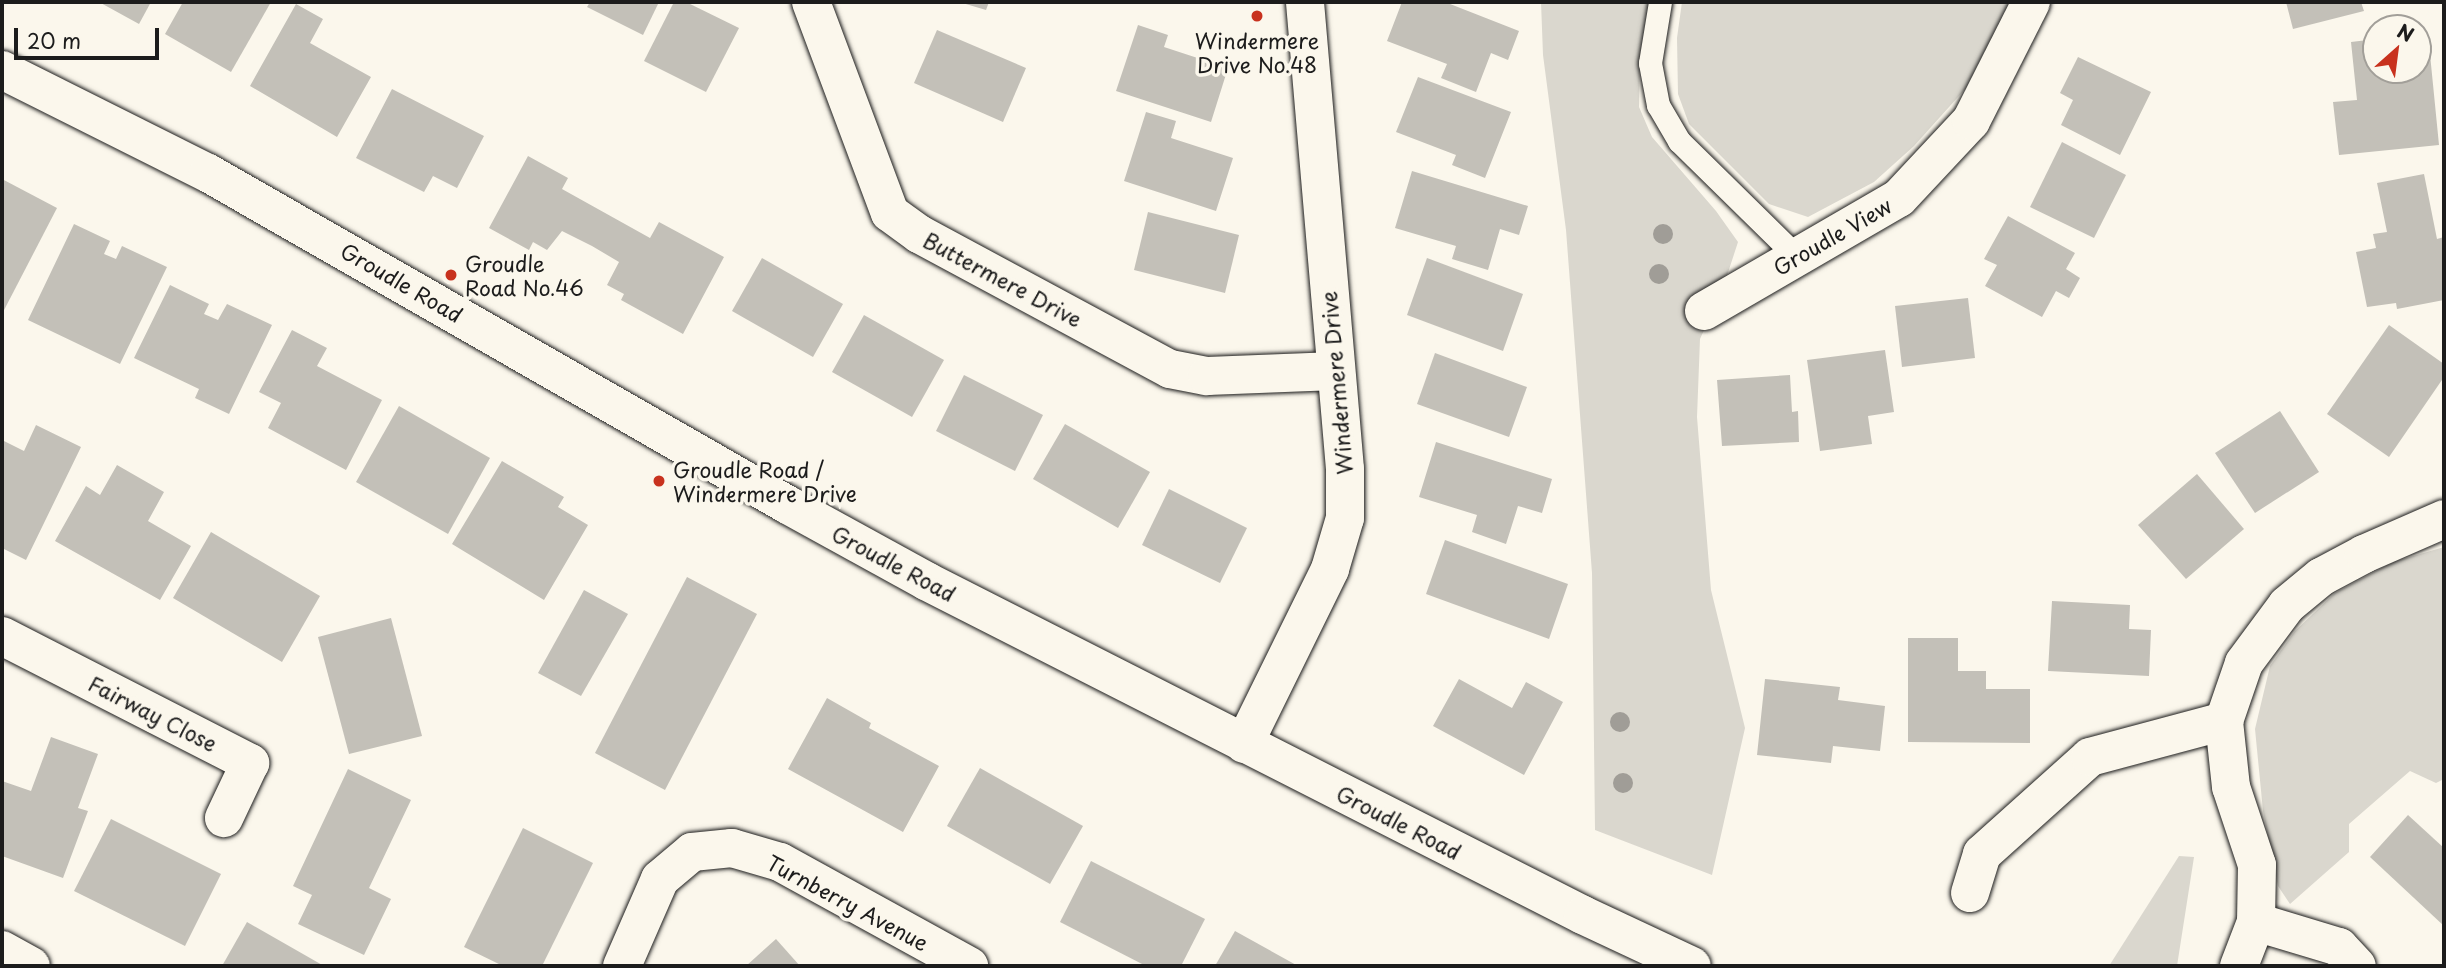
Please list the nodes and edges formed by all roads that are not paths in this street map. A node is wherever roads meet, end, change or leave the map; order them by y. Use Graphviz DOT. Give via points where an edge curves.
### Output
graph roads {
  1 [pos="811,2"];
  2 [pos="1306,2"];
  3 [pos="1660,2"];
  4 [pos="2031,2"];
  5 [pos="2,70"];
  6 [pos="1797,257"];
  7 [pos="1703,311"];
  8 [pos="1335,371"];
  9 [pos="2444,519"];
  10 [pos="2,636"];
  11 [pos="2224,721"];
  12 [pos="1244,744"];
  13 [pos="224,818"];
  14 [pos="1970,893"];
  15 [pos="2256,922"];
  16 [pos="2,950"];
  17 [pos="31,966"];
  18 [pos="622,966"];
  19 [pos="969,966"];
  20 [pos="1692,966"];
  21 [pos="2239,966"];
  22 [pos="2357,966"];
  1 -- 8 [label="street, Buttermere Drive" via="890,213 919,234 1170,369 1207,376"];
  2 -- 8 [label="street, Windermere Drive"];
  3 -- 6 [label="lane" via="1650,62 1658,105 1679,141"];
  4 -- 6 [label="street, Groudle View" via="1972,121 1899,198"];
  5 -- 12 [label="street, Groudle Road" via="219,179 926,581"];
  6 -- 7 [label="street, Groudle View"];
  8 -- 12 [label="street, Windermere Drive" via="1345,518 1330,569"];
  9 -- 11 [label="street" via="2321,577 2287,605 2244,663"];
  10 -- 13 [label="street, Fairway Close" via="250,763"];
  11 -- 14 [label="street" via="2090,757 1982,854"];
  11 -- 15 [label="street" via="2231,787 2257,865"];
  12 -- 20 [label="street, Groudle Road"];
  15 -- 21 [label="street"];
  15 -- 22 [label="street" via="2339,947"];
  16 -- 17 [label="street"];
  18 -- 19 [label="street, Turnberry Avenue" via="660,879 692,852 732,848 780,862"];
}
